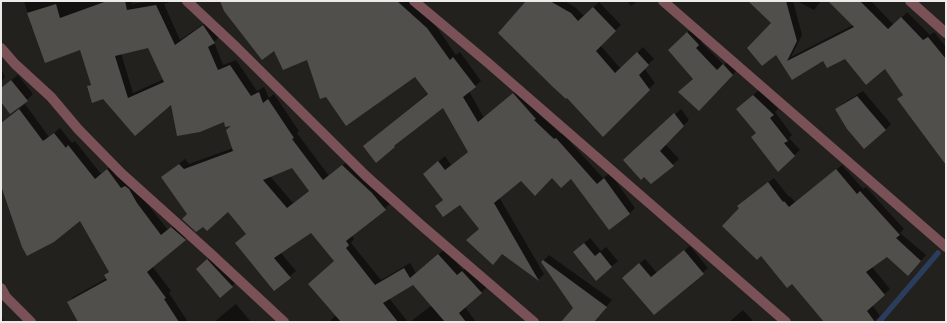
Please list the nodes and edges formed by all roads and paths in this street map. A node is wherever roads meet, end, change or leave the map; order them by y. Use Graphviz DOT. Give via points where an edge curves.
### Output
graph roads {
  1 [pos="187,1"];
  2 [pos="414,1"];
  3 [pos="663,1"];
  4 [pos="910,1"];
  5 [pos="946,33"];
  6 [pos="1,48"];
  7 [pos="946,246"];
  8 [pos="1,288"];
  9 [pos="31,322"];
  10 [pos="284,322"];
  11 [pos="534,322"];
  12 [pos="786,322"];
  1 -- 11 [label="street" via="366,176"];
  2 -- 12 [label="street"];
  3 -- 7 [label="street"];
  4 -- 5 [label="street"];
  6 -- 10 [label="street" via="51,97 121,173"];
  8 -- 9 [label="street" via="6,297"];
}
